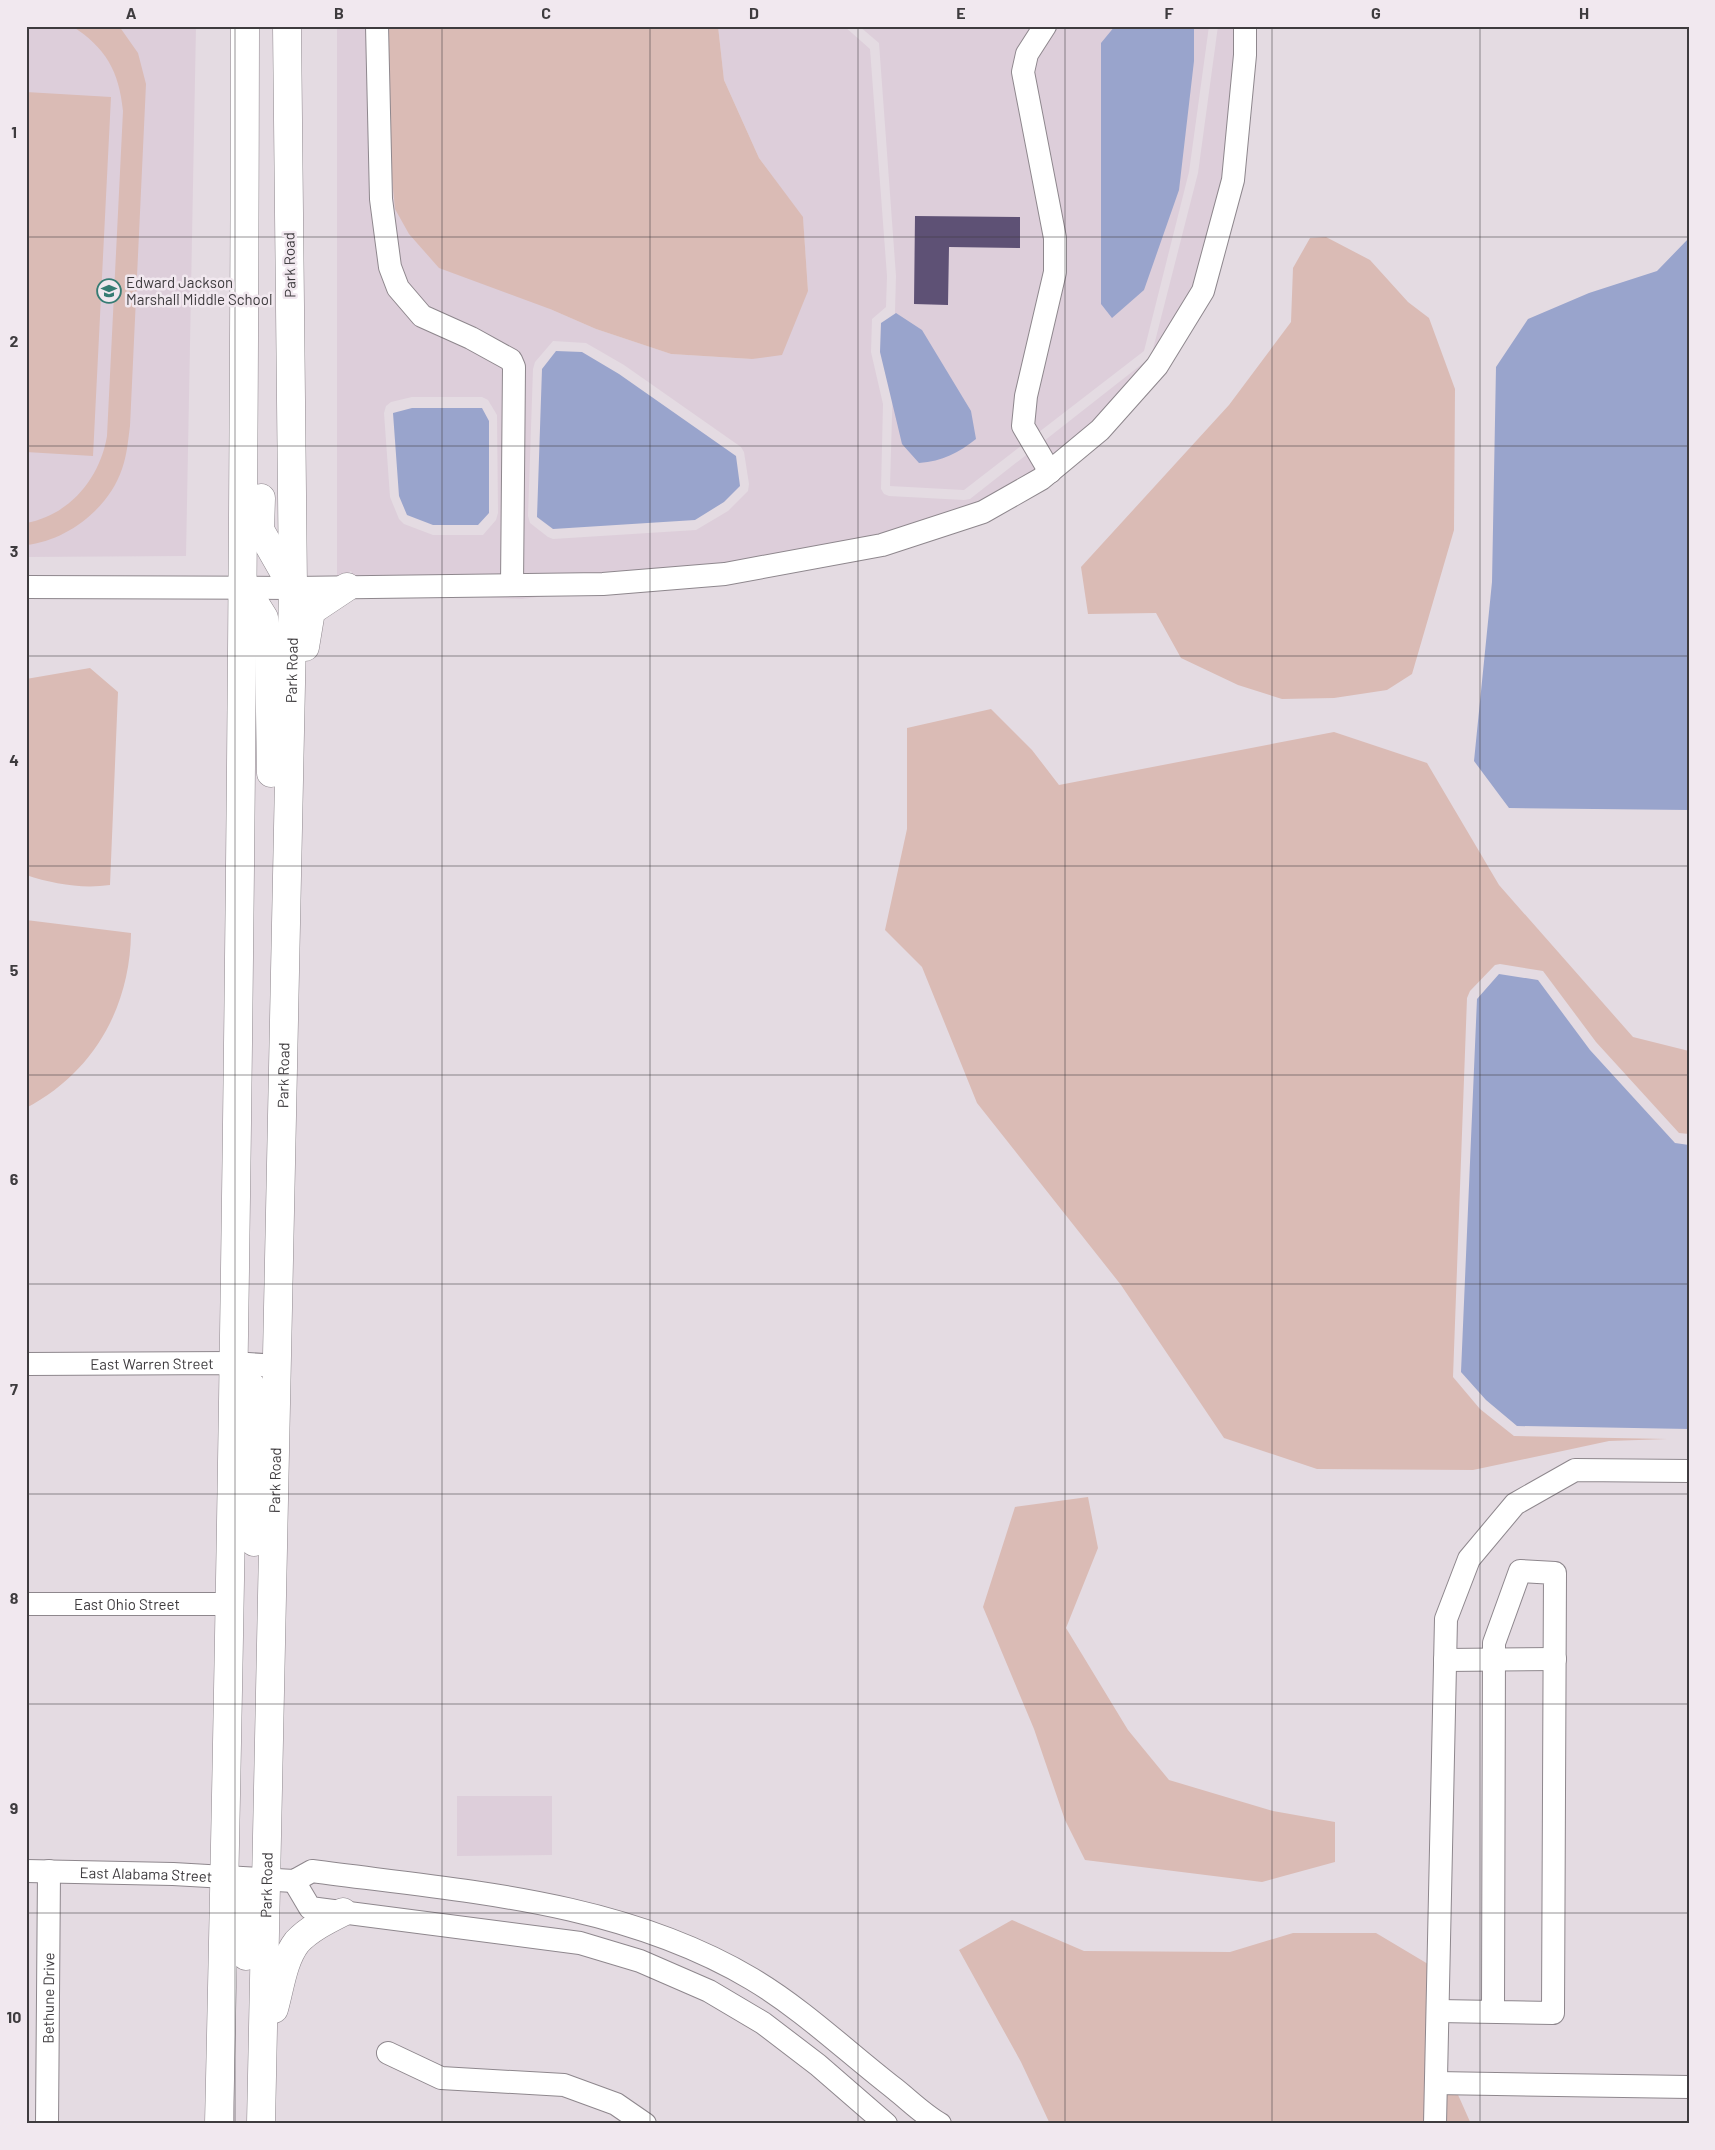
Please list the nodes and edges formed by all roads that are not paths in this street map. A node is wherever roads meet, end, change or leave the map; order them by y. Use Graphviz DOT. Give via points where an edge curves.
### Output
graph roads {
  1 [pos="245,26"];
  2 [pos="286,26"];
  3 [pos="377,26"];
  4 [pos="1045,26"];
  5 [pos="1245,26"];
  6 [pos="245,256"];
  7 [pos="1050,472"];
  8 [pos="512,585"];
  9 [pos="244,586"];
  10 [pos="26,587"];
  11 [pos="347,587"];
  12 [pos="293,588"];
  13 [pos="286,895"];
  14 [pos="233,1363"];
  15 [pos="26,1364"];
  16 [pos="278,1366"];
  17 [pos="1689,1471"];
  18 [pos="26,1604"];
  19 [pos="228,1604"];
  20 [pos="1555,1659"];
  21 [pos="1444,1660"];
  22 [pos="1494,1660"];
  23 [pos="269,1679"];
  24 [pos="26,1871"];
  25 [pos="49,1871"];
  26 [pos="224,1877"];
  27 [pos="266,1880"];
  28 [pos="294,1882"];
  29 [pos="342,1912"];
  30 [pos="1438,2011"];
  31 [pos="1492,2012"];
  32 [pos="264,2044"];
  33 [pos="388,2053"];
  34 [pos="1436,2083"];
  35 [pos="1689,2088"];
  36 [pos="46,2124"];
  37 [pos="218,2124"];
  38 [pos="246,2124"];
  39 [pos="261,2124"];
  40 [pos="646,2124"];
  41 [pos="886,2124"];
  42 [pos="940,2124"];
  43 [pos="1435,2124"];
  1 -- 6 [label="main road"];
  2 -- 12 [label="main road, Park Road"];
  3 -- 8 [label="street" via="381,199 390,267 398,288 422,316 471,338 511,360 514,366"];
  4 -- 7 [label="street" via="1027,54 1024,72 1056,238 1055,272 1023,418 1024,430"];
  5 -- 7 [label="street" via="1233,180 1203,291 1157,366 1100,430"];
  6 -- 9 [label="main road"];
  6 -- 12 [label="main road" via="258,287 263,387 260,530"];
  7 -- 8 [label="street" via="983,512 882,545 725,574 603,584"];
  8 -- 11 [label="street"];
  9 -- 10 [label="street"];
  9 -- 12 [label="street"];
  9 -- 13 [label="main road" via="264,618 269,649 272,812"];
  9 -- 14 [label="main road"];
  11 -- 12 [label="street"];
  11 -- 13 [label="main road" via="311,611 305,644 298,824"];
  12 -- 13 [label="main road, Park Road"];
  13 -- 16 [label="main road, Park Road"];
  14 -- 15 [label="street, East Warren Street"];
  14 -- 16 [label="street, East Warren Street"];
  14 -- 19 [label="main road"];
  14 -- 23 [label="main road" via="251,1386 255,1415 255,1625"];
  16 -- 23 [label="main road, Park Road"];
  17 -- 21 [label="street" via="1575,1470 1516,1504 1469,1559 1446,1619"];
  18 -- 19 [label="street, East Ohio Street"];
  19 -- 26 [label="main road"];
  20 -- 22 [label="street"];
  20 -- 22 [label="street" via="1555,1573 1520,1571 1494,1643"];
  20 -- 31 [label="street" via="1553,2013"];
  21 -- 22 [label="street"];
  21 -- 30 [label="street"];
  22 -- 31 [label="street"];
  23 -- 27 [label="main road, Park Road"];
  24 -- 25 [label="street, East Alabama Street"];
  25 -- 26 [label="street, East Alabama Street"];
  25 -- 36 [label="street, Bethune Drive"];
  26 -- 27 [label="street, East Alabama Street"];
  26 -- 37 [label="main road"];
  26 -- 38 [label="main road" via="241,1896 247,1924"];
  27 -- 28 [label="street, East Alabama Street"];
  27 -- 32 [label="main road, Park Road"];
  28 -- 29 [label="street" via="310,1908"];
  28 -- 42 [label="street" via="312,1871 545,1903 633,1926 696,1950 752,1978 808,2015 865,2066"];
  29 -- 32 [label="main road" via="318,1925 297,1943 285,1968"];
  29 -- 41 [label="street" via="580,1943 640,1961 708,1991 763,2023"];
  30 -- 31 [label="street"];
  30 -- 34 [label="street"];
  32 -- 39 [label="main road, Park Road"];
  33 -- 40 [label="street" via="441,2078 564,2085 616,2104"];
  34 -- 35 [label="street"];
  34 -- 43 [label="street"];
}
